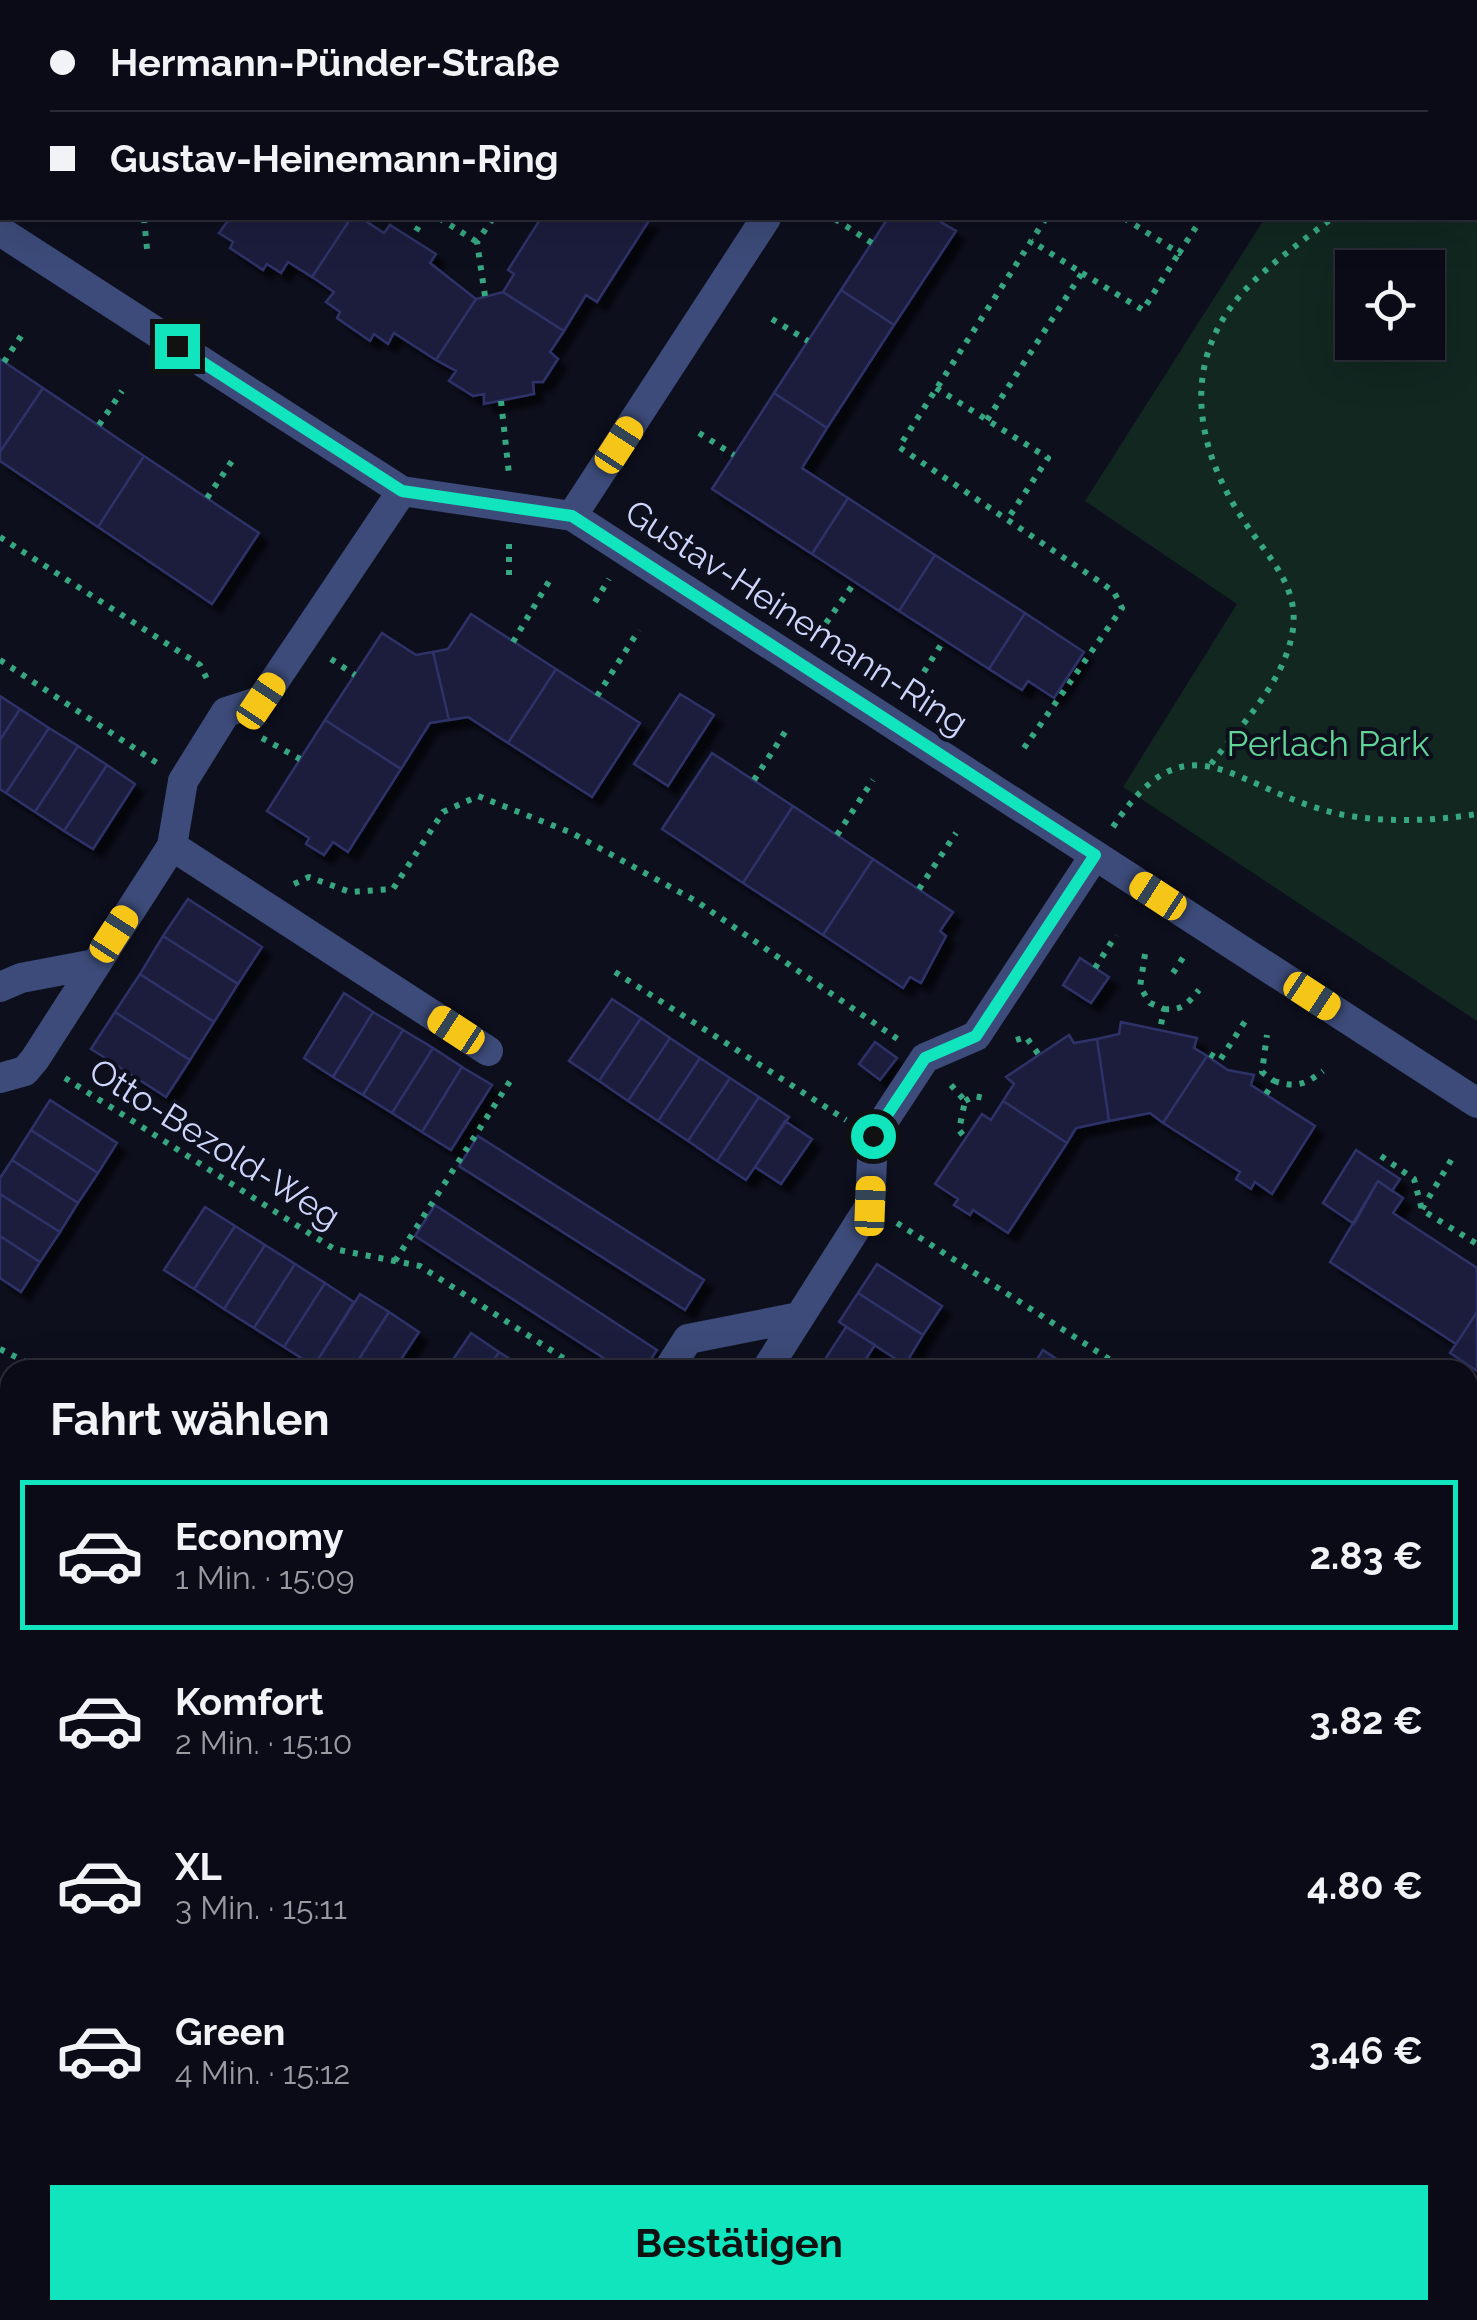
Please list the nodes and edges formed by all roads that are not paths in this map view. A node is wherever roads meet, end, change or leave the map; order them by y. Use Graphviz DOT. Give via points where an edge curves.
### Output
graph roads {
  1 [pos="765,220"];
  2 [pos="0,230"];
  3 [pos="402,491"];
  4 [pos="572,516"];
  5 [pos="172,846"];
  6 [pos="1095,855"];
  7 [pos="95,964"];
  8 [pos="0,987"];
  9 [pos="488,1051"];
  10 [pos="0,1078"];
  11 [pos="1477,1102"];
  12 [pos="799,1317"];
  13 [pos="674,1360"];
  14 [pos="772,1360"];
  1 -- 4 [label="street"];
  2 -- 3 [label="street, Gustav-Heinemann-Ring"];
  3 -- 4 [label="street, Gustav-Heinemann-Ring"];
  3 -- 5 [label="street" via="261,701 226,712 183,781"];
  4 -- 6 [label="street, Gustav-Heinemann-Ring"];
  5 -- 7 [label="street"];
  5 -- 9 [label="street"];
  6 -- 11 [label="street, Gustav-Heinemann-Ring"];
  6 -- 12 [label="street" via="976,1036 933,1054 873,1136 870,1206"];
  7 -- 8 [label="street"];
  7 -- 10 [label="street" via="35,1058 24,1071"];
  12 -- 13 [label="street" via="688,1339"];
  12 -- 14 [label="street"];
}
